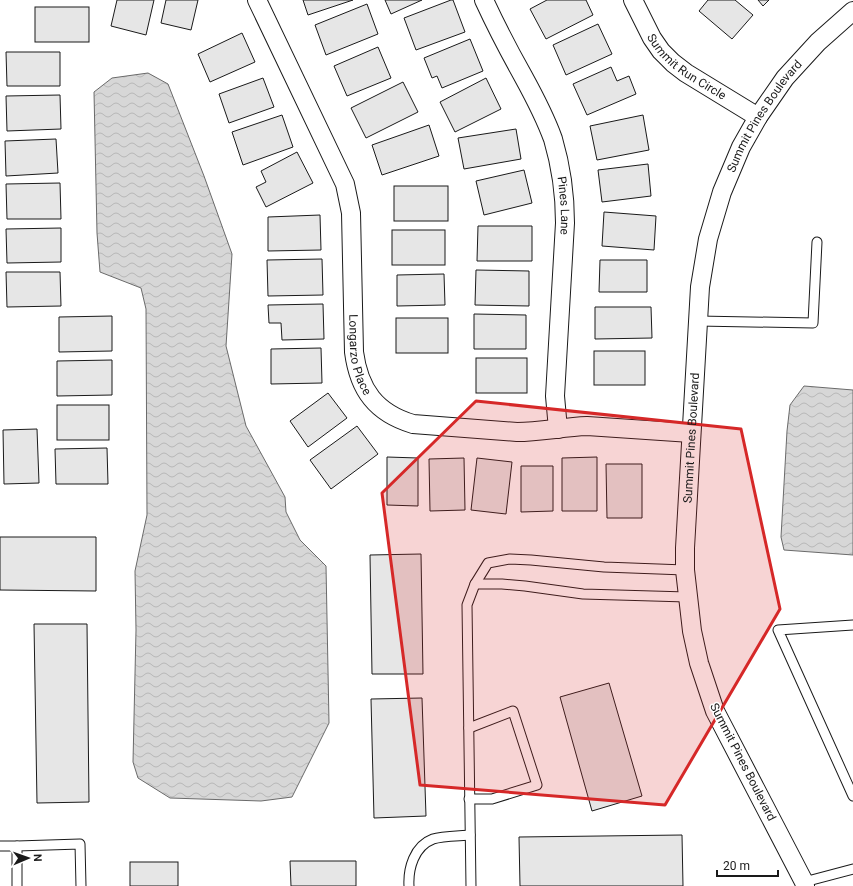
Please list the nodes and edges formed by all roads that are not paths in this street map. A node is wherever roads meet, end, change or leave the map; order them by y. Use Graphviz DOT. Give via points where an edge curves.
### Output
graph roads {
  1 [pos="257,0"];
  2 [pos="484,0"];
  3 [pos="634,0"];
  4 [pos="853,11"];
  5 [pos="758,117"];
  6 [pos="818,242"];
  7 [pos="698,322"];
  8 [pos="558,429"];
  9 [pos="691,432"];
  10 [pos="685,570"];
  11 [pos="475,584"];
  12 [pos="687,597"];
  13 [pos="853,625"];
  14 [pos="469,728"];
  15 [pos="851,788"];
  16 [pos="853,796"];
  17 [pos="469,799"];
  18 [pos="470,835"];
  19 [pos="0,846"];
  20 [pos="17,846"];
  21 [pos="853,869"];
  22 [pos="805,884"];
  23 [pos="17,886"];
  24 [pos="81,886"];
  25 [pos="409,886"];
  26 [pos="471,886"];
  1 -- 8 [label="street, Longarzo Place" via="345,184 351,213 354,352 360,380 367,392 387,413 413,424 517,432"];
  2 -- 8 [label="street, Pines Lane" via="540,107 561,172 565,223 555,396"];
  3 -- 5 [label="street, Summit Run Circle" via="652,38 673,63"];
  4 -- 5 [label="street, Summit Pines Boulevard" via="818,42 785,78"];
  5 -- 7 [label="street, Summit Pines Boulevard" via="741,147 722,192 708,239 700,287"];
  6 -- 7 [label="lane" via="813,323"];
  7 -- 9 [label="street, Summit Pines Boulevard"];
  8 -- 9 [label="street, Longarzo Place" via="587,426"];
  9 -- 10 [label="street, Summit Pines Boulevard"];
  10 -- 11 [label="lane" via="604,567 510,559 488,563"];
  10 -- 12 [label="street, Summit Pines Boulevard"];
  11 -- 12 [label="lane" via="525,586 583,594"];
  11 -- 14 [label="lane" via="467,605"];
  12 -- 22 [label="street, Summit Pines Boulevard" via="699,663 715,711"];
  13 -- 15 [label="lane" via="778,630"];
  14 -- 17 [label="lane"];
  14 -- 17 [label="lane" via="513,711 537,785 492,799"];
  15 -- 16 [label="lane"];
  17 -- 18 [label="lane"];
  18 -- 25 [label="lane" via="432,839 420,848 412,860 408,875"];
  18 -- 26 [label="lane"];
  19 -- 20 [label="lane"];
  20 -- 23 [label="lane"];
  20 -- 24 [label="lane" via="80,844"];
  21 -- 22 [label="lane"];
}
